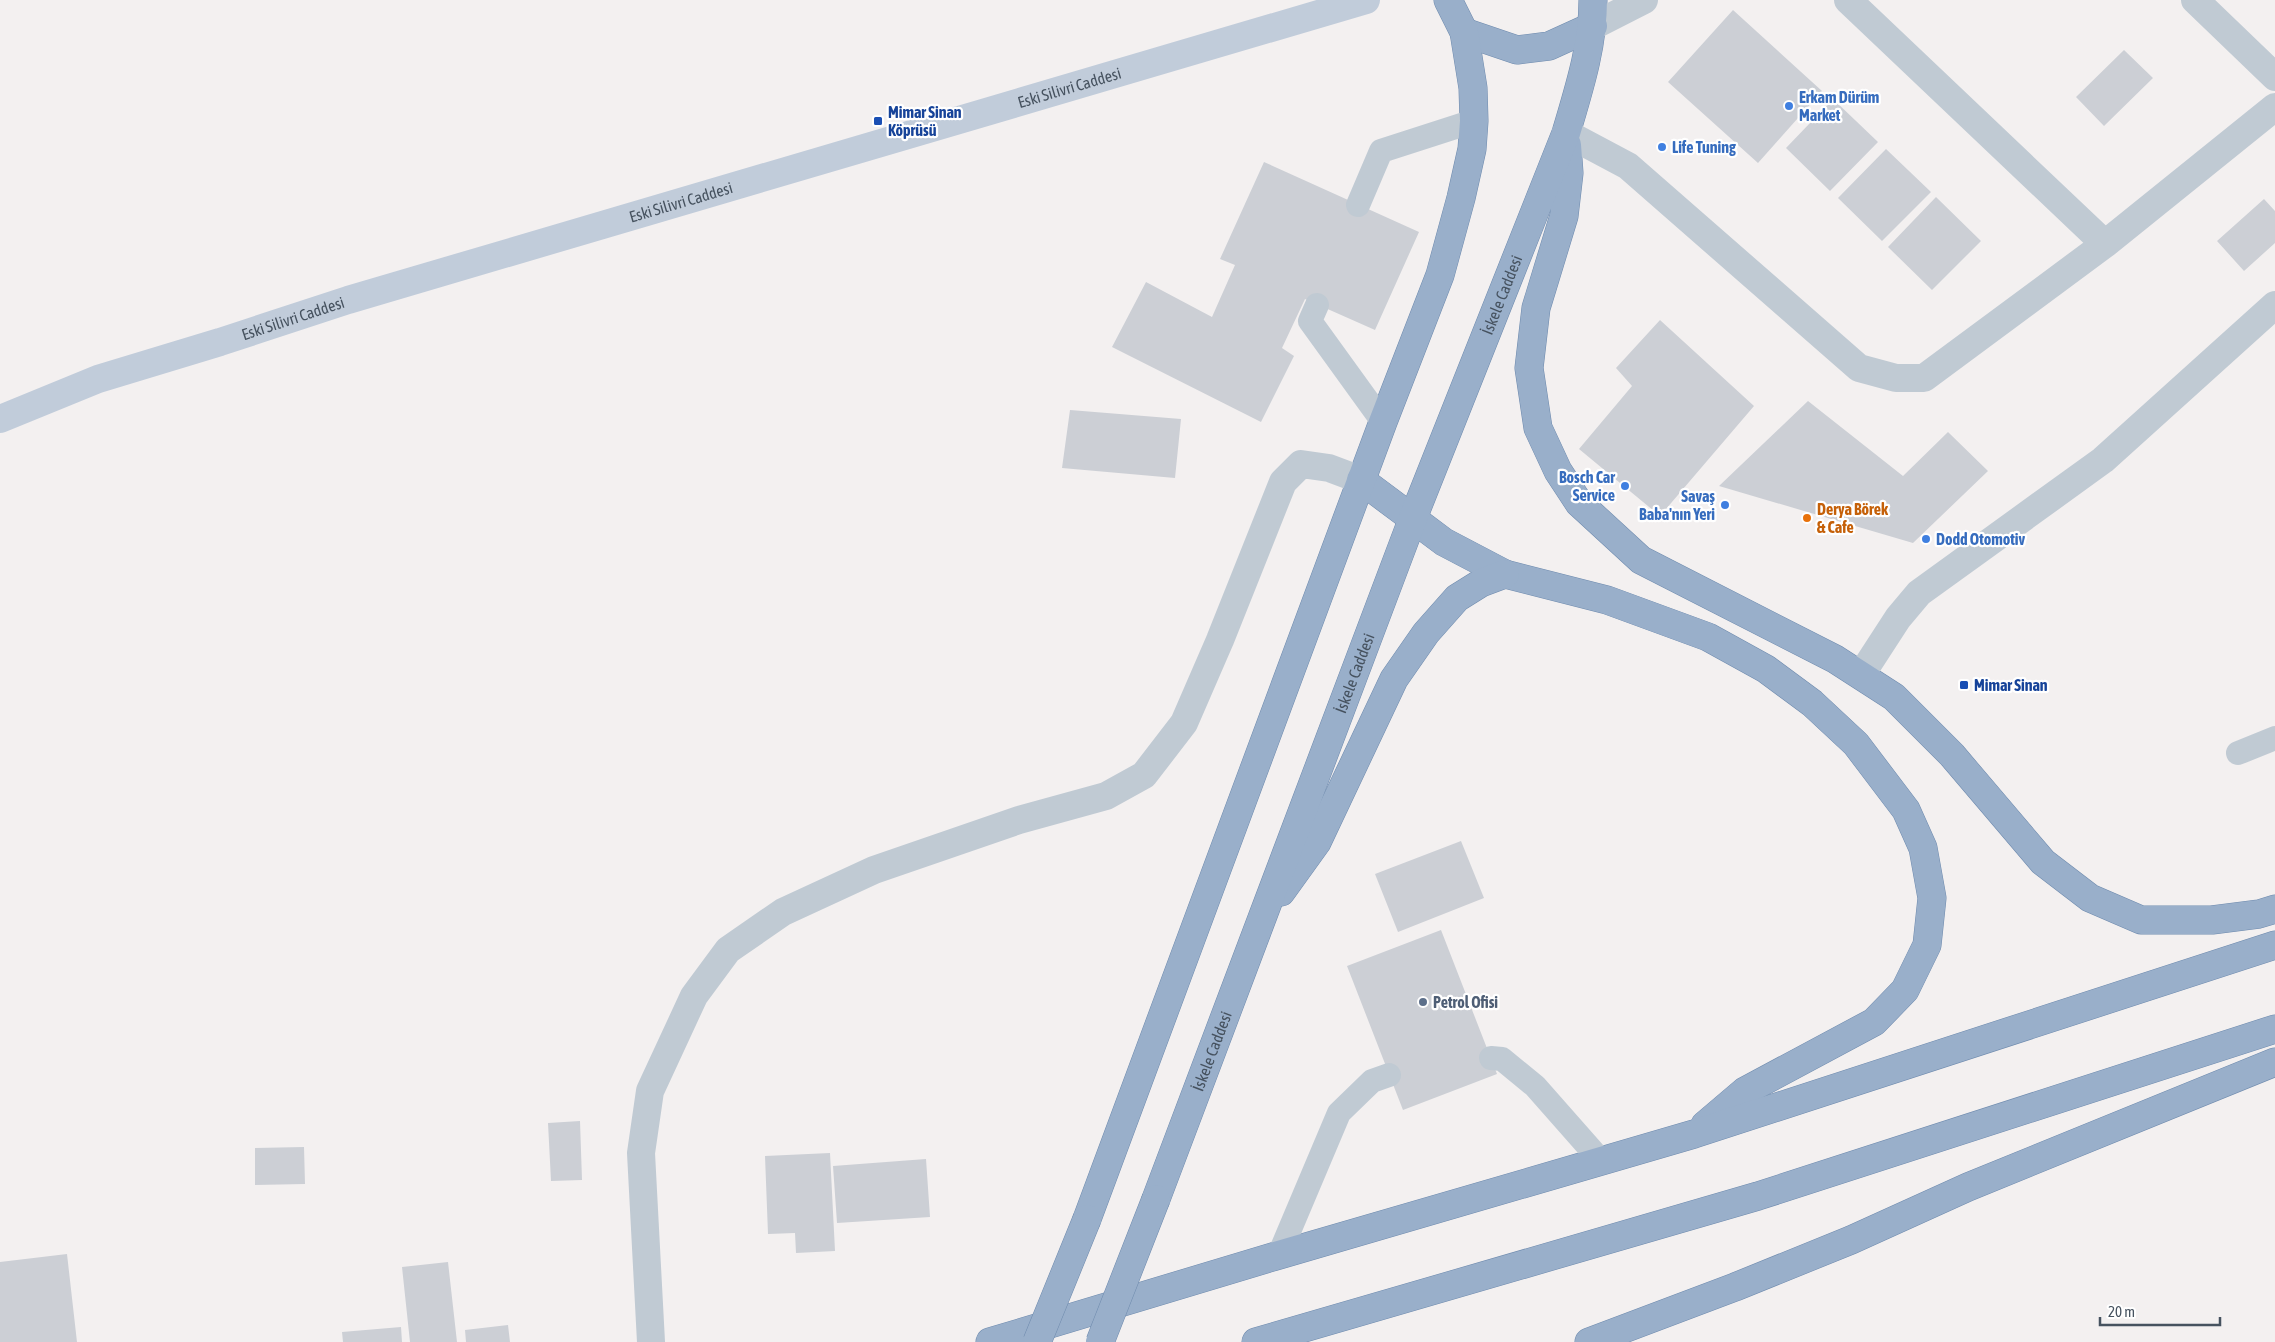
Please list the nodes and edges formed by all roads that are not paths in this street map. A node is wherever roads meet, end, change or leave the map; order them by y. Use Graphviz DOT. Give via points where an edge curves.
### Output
graph roads {
  1 [pos="1366,0"];
  2 [pos="1448,0"];
  3 [pos="1644,0"];
  4 [pos="1848,0"];
  5 [pos="2196,0"];
  6 [pos="1593,13"];
  7 [pos="1464,32"];
  8 [pos="2275,77"];
  9 [pos="2275,107"];
  10 [pos="1474,122"];
  11 [pos="1566,133"];
  12 [pos="1358,205"];
  13 [pos="2105,244"];
  14 [pos="1317,304"];
  15 [pos="2275,305"];
  16 [pos="0,419"];
  17 [pos="1383,422"];
  18 [pos="1361,480"];
  19 [pos="1413,518"];
  20 [pos="1505,574"];
  21 [pos="1861,675"];
  22 [pos="2275,738"];
  23 [pos="2238,753"];
  24 [pos="2275,910"];
  25 [pos="1258,926"];
  26 [pos="2275,945"];
  27 [pos="2275,1029"];
  28 [pos="1491,1058"];
  29 [pos="2275,1062"];
  30 [pos="1389,1075"];
  31 [pos="1694,1134"];
  32 [pos="1602,1162"];
  33 [pos="1279,1254"];
  34 [pos="651,1342"];
  35 [pos="990,1342"];
  36 [pos="1037,1342"];
  37 [pos="1100,1342"];
  38 [pos="1256,1342"];
  39 [pos="1589,1342"];
  1 -- 16 [label="main road, Eski Silivri Caddesi" via="348,300 98,379"];
  2 -- 7 [label="highway"];
  3 -- 6 [label="street"];
  4 -- 13 [label="street"];
  5 -- 8 [label="street"];
  6 -- 7 [label="highway" via="1549,46 1517,50"];
  6 -- 11 [label="highway, İskele Caddesi" via="1583,75"];
  7 -- 10 [label="highway" via="1473,88"];
  9 -- 13 [label="street"];
  10 -- 12 [label="lane" via="1381,151"];
  10 -- 17 [label="highway" via="1472,149 1440,275"];
  11 -- 13 [label="street" via="1628,166 1859,368 1896,378 1924,378"];
  11 -- 19 [label="highway, İskele Caddesi"];
  11 -- 21 [label="highway" via="1569,173 1564,216 1536,308 1529,368 1538,428 1558,471 1579,503 1641,560 1836,659"];
  14 -- 17 [label="lane" via="1310,321"];
  15 -- 21 [label="street" via="2103,460 1919,594 1898,618"];
  17 -- 18 [label="highway"];
  18 -- 19 [label="highway"];
  18 -- 34 [label="street" via="1329,468 1301,464 1283,482 1184,723 1144,775 1106,796 1019,820 874,870 783,912 728,950 694,996 650,1091 642,1153"];
  18 -- 36 [label="highway, bridge" via="1087,1219"];
  19 -- 20 [label="highway" via="1444,542"];
  19 -- 25 [label="highway, İskele Caddesi"];
  20 -- 25 [label="highway" via="1481,583 1457,598 1426,633 1394,679 1317,842"];
  20 -- 31 [label="highway" via="1606,600 1699,633 1766,669 1812,703 1856,744 1906,810 1923,848 1932,898 1927,945 1904,990 1874,1022 1745,1091"];
  21 -- 24 [label="highway" via="1894,697 1952,755 2043,862 2090,898 2141,920 2212,920"];
  22 -- 23 [label="lane"];
  25 -- 37 [label="highway, İskele Caddesi, bridge"];
  26 -- 31 [label="highway"];
  27 -- 38 [label="highway" via="1758,1196"];
  28 -- 32 [label="lane" via="1502,1059 1536,1086"];
  29 -- 39 [label="highway" via="1968,1187 1798,1262"];
  30 -- 33 [label="lane" via="1372,1081 1339,1113"];
  31 -- 32 [label="highway"];
  32 -- 33 [label="highway"];
  33 -- 35 [label="highway"];
}
